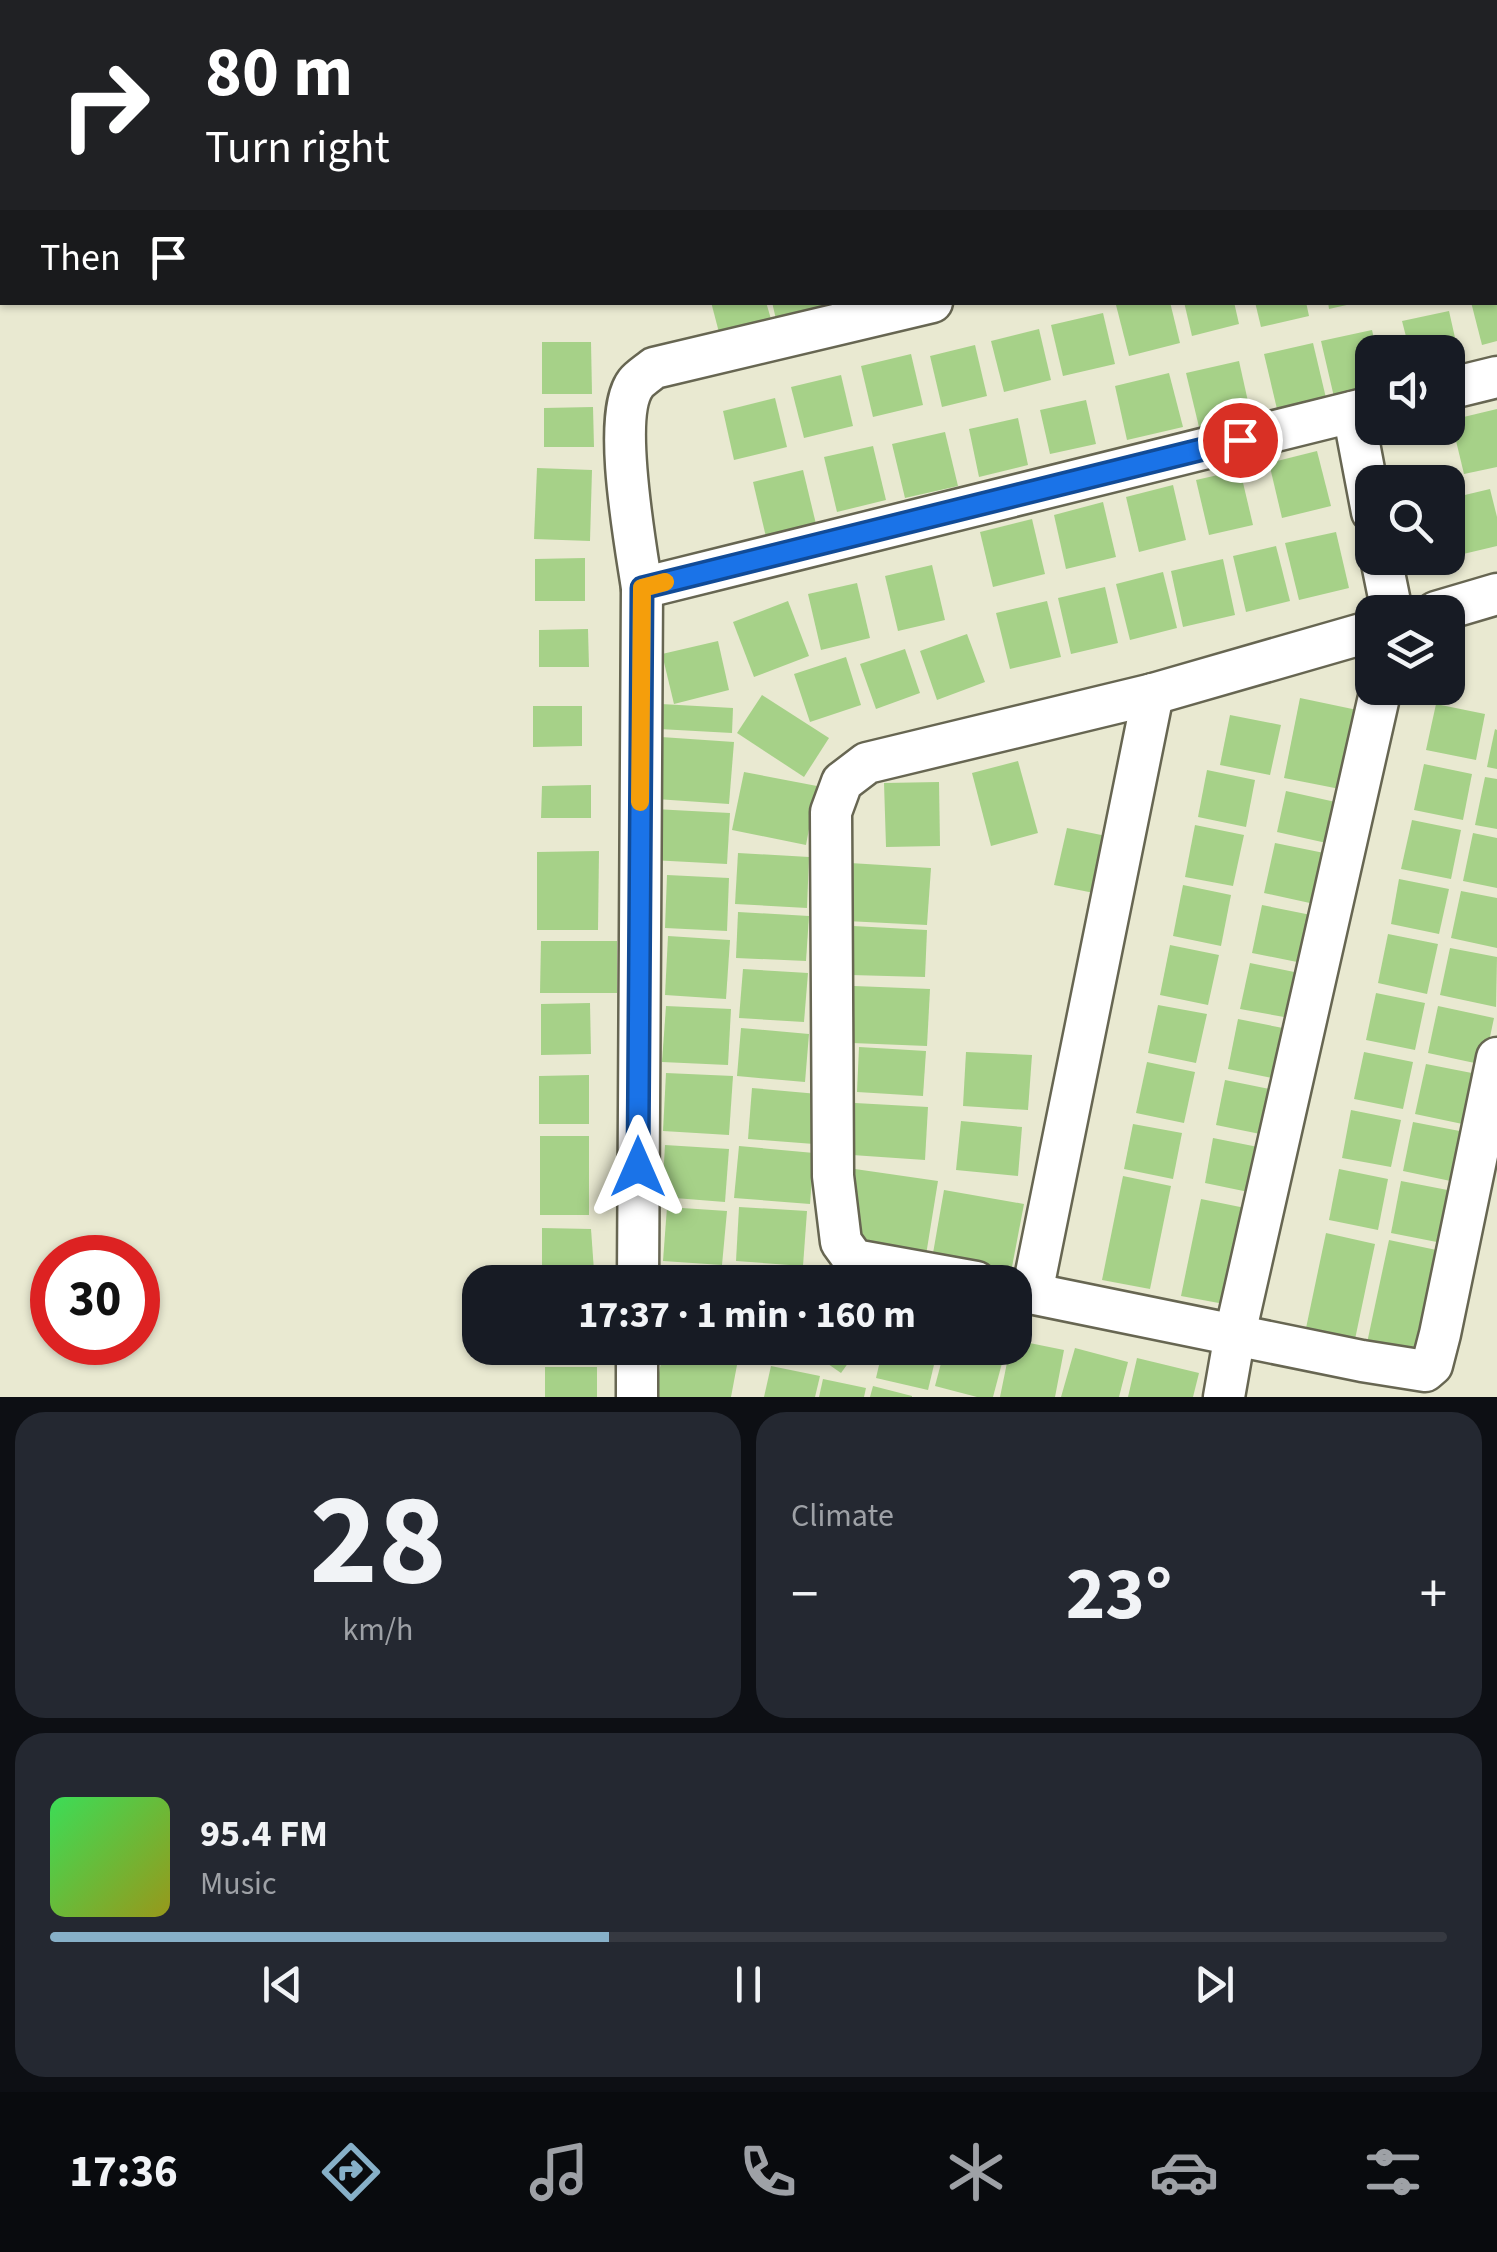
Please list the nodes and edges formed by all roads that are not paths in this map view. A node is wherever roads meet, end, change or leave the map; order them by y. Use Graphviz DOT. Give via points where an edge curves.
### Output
graph roads {
  1 [pos="919,305"];
  2 [pos="1497,377"];
  3 [pos="1465,385"];
  4 [pos="1355,412"];
  5 [pos="642,588"];
  6 [pos="1497,594"];
  7 [pos="1465,603"];
  8 [pos="1355,636"];
  9 [pos="1152,694"];
  10 [pos="1376,705"];
  11 [pos="1497,1058"];
  12 [pos="638,1265"];
  13 [pos="882,1265"];
  14 [pos="1030,1265"];
  15 [pos="1032,1293"];
  16 [pos="1235,1334"];
  17 [pos="637,1365"];
  18 [pos="637,1397"];
  19 [pos="1224,1397"];
  1 -- 5 [label="street" via="654,368 635,384 626,406 626,477"];
  2 -- 3 [label="street"];
  4 -- 5 [label="street"];
  5 -- 12 [label="street"];
  6 -- 7 [label="street"];
  8 -- 9 [label="street"];
  9 -- 13 [label="street" via="867,763 842,782 831,812 837,1225 854,1260"];
  9 -- 14 [label="street"];
  10 -- 16 [label="street"];
  11 -- 16 [label="street" via="1432,1365 1421,1372"];
  15 -- 16 [label="street"];
  16 -- 19 [label="street"];
  17 -- 18 [label="street"];
}
